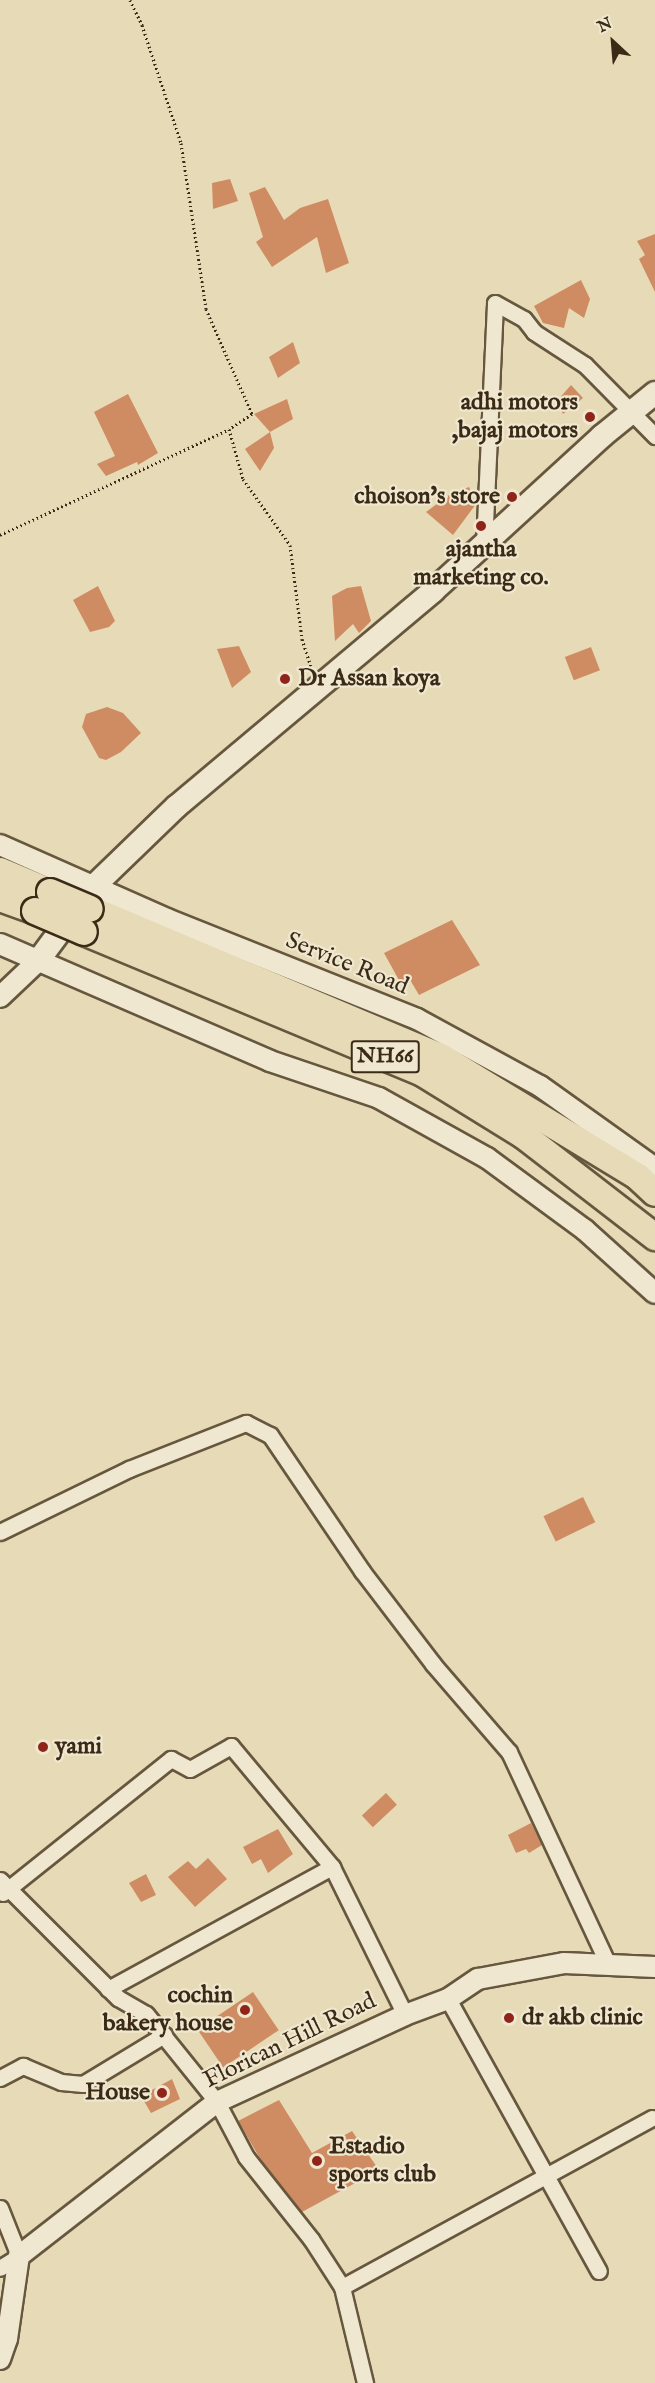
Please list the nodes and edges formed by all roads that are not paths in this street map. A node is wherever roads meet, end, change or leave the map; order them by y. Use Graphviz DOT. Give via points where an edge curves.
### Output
graph roads {
  1 [pos="655,393"];
  2 [pos="631,412"];
  3 [pos="655,436"];
  4 [pos="484,546"];
  5 [pos="0,845"];
  6 [pos="0,871"];
  7 [pos="0,898"];
  8 [pos="43,902"];
  9 [pos="89,909"];
  10 [pos="0,944"];
  11 [pos="38,962"];
  12 [pos="0,997"];
  13 [pos="655,1168"];
  14 [pos="655,1193"];
  15 [pos="655,1237"];
  16 [pos="655,1293"];
  17 [pos="0,1533"];
  18 [pos="332,1867"];
  19 [pos="3,1888"];
  20 [pos="609,1966"];
  21 [pos="655,1967"];
  22 [pos="108,1989"];
  23 [pos="448,2000"];
  24 [pos="405,2015"];
  25 [pos="164,2035"];
  26 [pos="0,2078"];
  27 [pos="217,2102"];
  28 [pos="652,2118"];
  29 [pos="547,2175"];
  30 [pos="0,2208"];
  31 [pos="19,2256"];
  32 [pos="0,2268"];
  33 [pos="599,2271"];
  34 [pos="342,2287"];
  35 [pos="0,2359"];
  36 [pos="365,2383"];
  1 -- 2 [label="main road"];
  2 -- 3 [label="street"];
  2 -- 4 [label="main road"];
  2 -- 4 [label="street" via="585,365 534,332 524,319 495,303"];
  4 -- 9 [label="main road" via="177,806"];
  5 -- 9 [label="street, Service Road"];
  6 -- 8 [label="highway, NH66"];
  7 -- 8 [label="highway, NH66"];
  8 -- 9 [label="highway, NH66, bridge"];
  9 -- 11 [label="main road"];
  9 -- 13 [label="street, Service Road" via="417,1019 540,1086"];
  9 -- 14 [label="highway, NH66" via="441,1057 638,1177"];
  9 -- 15 [label="highway, NH66" via="421,1072 523,1135"];
  10 -- 11 [label="street"];
  11 -- 12 [label="street"];
  11 -- 16 [label="street" via="270,1061 379,1098 487,1158 585,1230"];
  17 -- 20 [label="street" via="129,1469 246,1423 270,1436 362,1571 433,1664 509,1752"];
  18 -- 19 [label="street" via="231,1746 190,1769 171,1759"];
  18 -- 22 [label="street"];
  18 -- 24 [label="street"];
  19 -- 22 [label="street"];
  20 -- 21 [label="street, Florican Hill Road"];
  20 -- 23 [label="street, Florican Hill Road" via="564,1963 478,1979"];
  22 -- 25 [label="street" via="146,2014"];
  23 -- 24 [label="street, Florican Hill Road"];
  23 -- 29 [label="street"];
  24 -- 27 [label="street, Florican Hill Road"];
  25 -- 26 [label="street" via="83,2084 61,2082 23,2066"];
  25 -- 27 [label="street" via="179,2059"];
  27 -- 31 [label="street, Florican Hill Road"];
  27 -- 34 [label="street" via="246,2157"];
  28 -- 29 [label="street"];
  29 -- 33 [label="street"];
  29 -- 34 [label="street"];
  30 -- 31 [label="street"];
  31 -- 32 [label="street"];
  31 -- 35 [label="street" via="7,2339"];
  34 -- 36 [label="street"];
}
